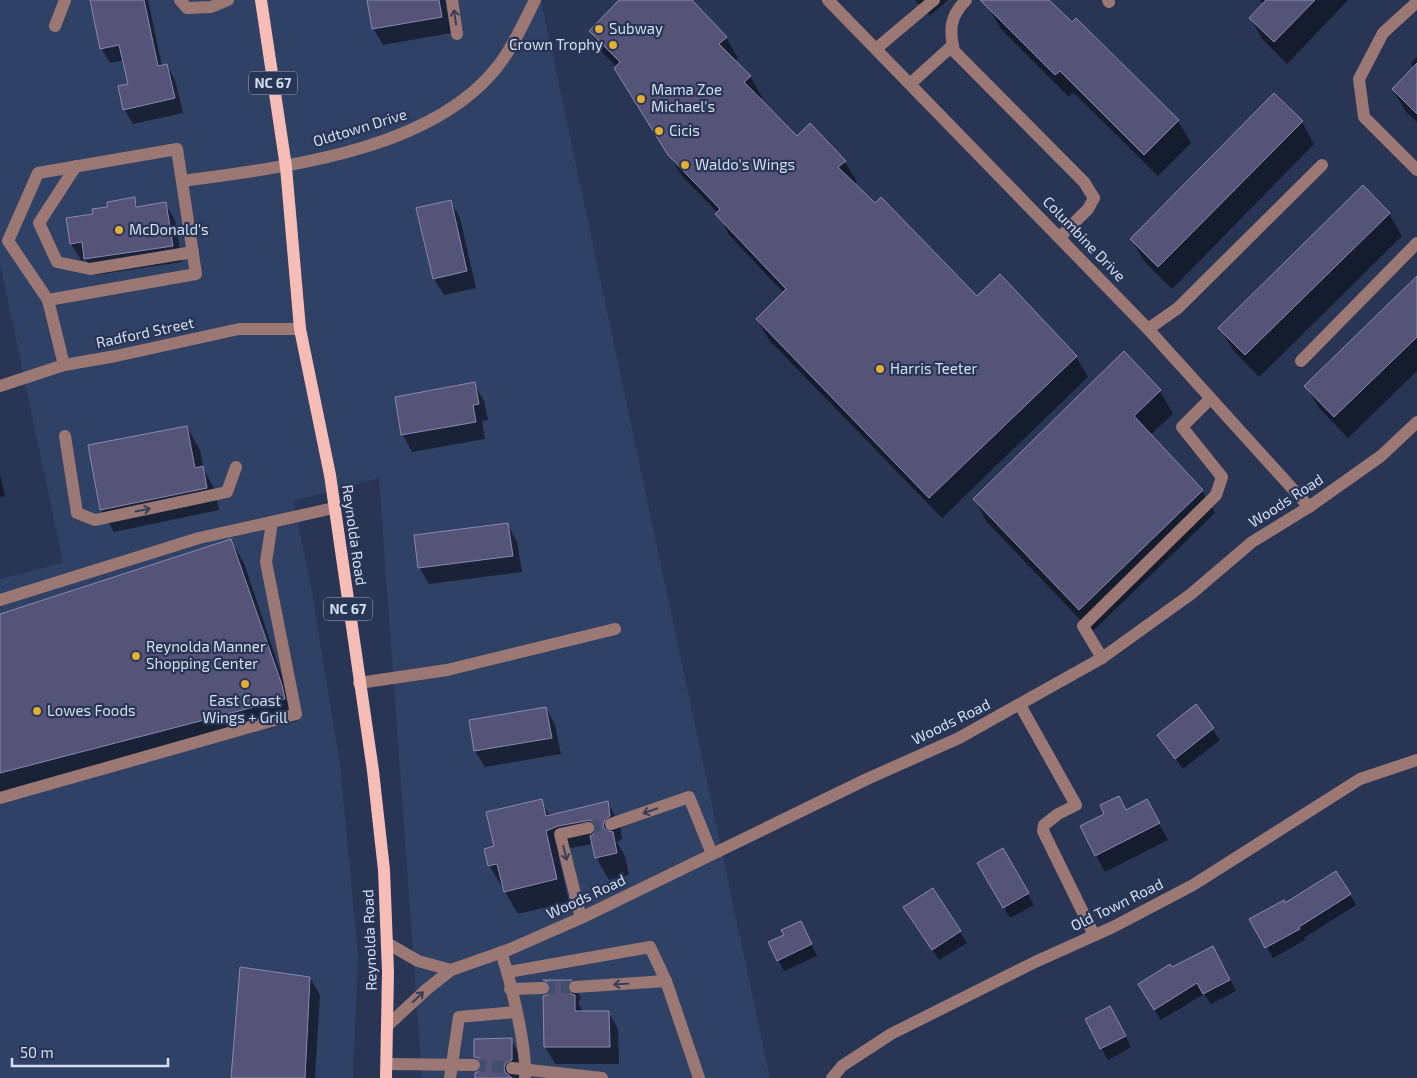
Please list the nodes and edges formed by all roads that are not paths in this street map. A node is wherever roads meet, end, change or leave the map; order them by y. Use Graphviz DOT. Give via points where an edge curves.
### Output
graph roads {
  1 [pos="64,0"];
  2 [pos="180,0"];
  3 [pos="228,0"];
  4 [pos="261,0"];
  5 [pos="452,0"];
  6 [pos="535,0"];
  7 [pos="828,0"];
  8 [pos="934,0"];
  9 [pos="966,0"];
  10 [pos="1417,2"];
  11 [pos="55,26"];
  12 [pos="457,34"];
  13 [pos="953,45"];
  14 [pos="877,48"];
  15 [pos="911,84"];
  16 [pos="1322,165"];
  17 [pos="76,166"];
  18 [pos="286,166"];
  19 [pos="1417,170"];
  20 [pos="183,181"];
  21 [pos="1060,237"];
  22 [pos="1417,243"];
  23 [pos="193,252"];
  24 [pos="48,300"];
  25 [pos="300,329"];
  26 [pos="1148,329"];
  27 [pos="1301,361"];
  28 [pos="64,365"];
  29 [pos="0,386"];
  30 [pos="1210,399"];
  31 [pos="1417,422"];
  32 [pos="65,436"];
  33 [pos="236,467"];
  34 [pos="1309,507"];
  35 [pos="334,508"];
  36 [pos="272,522"];
  37 [pos="0,600"];
  38 [pos="615,629"];
  39 [pos="1102,658"];
  40 [pos="359,683"];
  41 [pos="1020,705"];
  42 [pos="1417,760"];
  43 [pos="0,798"];
  44 [pos="611,824"];
  45 [pos="588,828"];
  46 [pos="712,854"];
  47 [pos="581,918"];
  48 [pos="1094,935"];
  49 [pos="387,943"];
  50 [pos="501,952"];
  51 [pos="451,970"];
  52 [pos="508,972"];
  53 [pos="666,981"];
  54 [pos="575,987"];
  55 [pos="543,988"];
  56 [pos="510,989"];
  57 [pos="516,1012"];
  58 [pos="387,1026"];
  59 [pos="387,1064"];
  60 [pos="474,1065"];
  61 [pos="512,1068"];
  62 [pos="451,1072"];
  63 [pos="525,1073"];
  64 [pos="386,1078"];
  65 [pos="602,1078"];
  66 [pos="699,1078"];
  67 [pos="832,1078"];
  1 -- 11 [label="street"];
  2 -- 3 [label="street" via="187,8 211,7"];
  4 -- 18 [label="main road, Reynolda Road / NC 67"];
  12 -- 5 [label="street, one-way"];
  6 -- 18 [label="street, Oldtown Drive" via="498,67 477,88 425,125 371,145"];
  7 -- 14 [label="street, Columbine Drive"];
  8 -- 14 [label="street"];
  9 -- 13 [label="street" via="955,11"];
  10 -- 19 [label="street" via="1382,34 1359,80 1364,117"];
  13 -- 15 [label="street"];
  13 -- 21 [label="street" via="954,51 1084,182 1094,198 1088,209"];
  14 -- 15 [label="street, Columbine Drive"];
  15 -- 21 [label="street, Columbine Drive"];
  16 -- 26 [label="street" via="1178,308"];
  17 -- 20 [label="street" via="177,149"];
  17 -- 23 [label="street" via="39,223 57,262 90,269"];
  17 -- 24 [label="street" via="38,173 8,241"];
  18 -- 20 [label="street, Oldtown Drive"];
  18 -- 25 [label="main road, Reynolda Road / NC 67"];
  20 -- 23 [label="street"];
  21 -- 26 [label="street, Columbine Drive"];
  22 -- 27 [label="street"];
  23 -- 24 [label="street" via="196,274"];
  24 -- 28 [label="street"];
  25 -- 28 [label="street, Radford Street" via="238,329"];
  25 -- 35 [label="main road, Reynolda Road / NC 67"];
  26 -- 30 [label="street, Columbine Drive"];
  28 -- 29 [label="street, Radford Street"];
  30 -- 34 [label="street, Columbine Drive"];
  30 -- 39 [label="street" via="1182,427 1222,477 1216,495 1083,626"];
  31 -- 34 [label="street, Woods Road" via="1381,456"];
  32 -- 33 [label="street, one-way" via="77,513 95,520 227,492"];
  34 -- 39 [label="street, Woods Road" via="1252,542 1190,594"];
  35 -- 36 [label="street"];
  35 -- 40 [label="main road, Reynolda Road / NC 67"];
  36 -- 37 [label="street" via="199,538"];
  36 -- 43 [label="street" via="266,562 296,714"];
  38 -- 40 [label="street" via="447,670"];
  39 -- 41 [label="street, Woods Road"];
  40 -- 49 [label="main road, Reynolda Road / NC 67" via="384,870"];
  41 -- 46 [label="street, Woods Road" via="959,738"];
  41 -- 48 [label="street" via="1076,805 1044,825 1043,831"];
  42 -- 48 [label="street, Old Town Road" via="1360,779 1193,885"];
  46 -- 44 [label="street, one-way" via="689,797"];
  45 -- 47 [label="street, one-way" via="560,834"];
  46 -- 47 [label="street, Woods Road"];
  47 -- 50 [label="street, Woods Road"];
  48 -- 67 [label="street, Old Town Road" via="892,1034 842,1066"];
  49 -- 51 [label="street" via="418,961"];
  49 -- 58 [label="main road, Reynolda Road / NC 67"];
  50 -- 51 [label="street, Woods Road"];
  50 -- 52 [label="street"];
  58 -- 51 [label="street, Woods Road, one-way"];
  52 -- 53 [label="street" via="650,947"];
  52 -- 56 [label="street"];
  53 -- 54 [label="street, one-way"];
  53 -- 66 [label="street"];
  55 -- 56 [label="street"];
  56 -- 57 [label="street"];
  57 -- 62 [label="street" via="459,1017"];
  57 -- 63 [label="street"];
  58 -- 59 [label="main road, Reynolda Road / NC 67"];
  59 -- 62 [label="street"];
  59 -- 64 [label="main road, Reynolda Road / NC 67"];
  60 -- 62 [label="street"];
  61 -- 63 [label="street"];
  63 -- 65 [label="street"];
}
